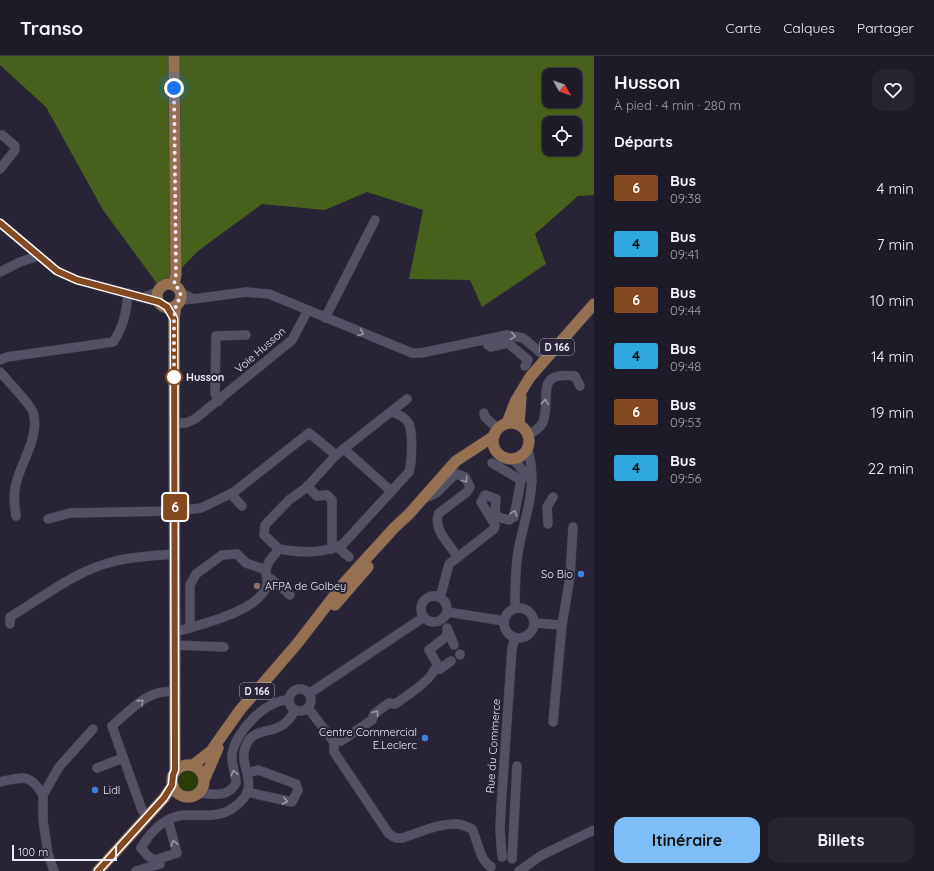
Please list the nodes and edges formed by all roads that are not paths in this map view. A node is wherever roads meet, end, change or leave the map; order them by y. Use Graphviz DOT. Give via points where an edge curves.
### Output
graph roads {
  1 [pos="174,56"];
  2 [pos="2,135"];
  3 [pos="0,169"];
  4 [pos="375,220"];
  5 [pos="0,223"];
  6 [pos="38,256"];
  7 [pos="0,272"];
  8 [pos="128,293"];
  9 [pos="170,296"];
  10 [pos="594,304"];
  11 [pos="308,310"];
  12 [pos="325,318"];
  13 [pos="246,335"];
  14 [pos="487,340"];
  15 [pos="547,358"];
  16 [pos="0,360"];
  17 [pos="526,366"];
  18 [pos="0,372"];
  19 [pos="580,386"];
  20 [pos="522,390"];
  21 [pos="407,399"];
  22 [pos="219,401"];
  23 [pos="391,412"];
  24 [pos="484,413"];
  25 [pos="175,424"];
  26 [pos="519,424"];
  27 [pos="499,430"];
  28 [pos="529,435"];
  29 [pos="344,449"];
  30 [pos="528,450"];
  31 [pos="496,452"];
  32 [pos="466,454"];
  33 [pos="336,455"];
  34 [pos="514,460"];
  35 [pos="492,462"];
  36 [pos="532,481"];
  37 [pos="308,486"];
  38 [pos="391,491"];
  39 [pos="231,494"];
  40 [pos="553,497"];
  41 [pos="424,498"];
  42 [pos="242,506"];
  43 [pos="175,511"];
  44 [pos="16,516"];
  45 [pos="48,519"];
  46 [pos="548,524"];
  47 [pos="573,528"];
  48 [pos="334,548"];
  49 [pos="280,549"];
  50 [pos="175,554"];
  51 [pos="458,556"];
  52 [pos="349,557"];
  53 [pos="266,575"];
  54 [pos="290,595"];
  55 [pos="440,598"];
  56 [pos="515,608"];
  57 [pos="444,616"];
  58 [pos="424,617"];
  59 [pos="504,621"];
  60 [pos="534,623"];
  61 [pos="10,624"];
  62 [pos="562,625"];
  63 [pos="190,628"];
  64 [pos="447,628"];
  65 [pos="175,632"];
  66 [pos="515,638"];
  67 [pos="176,645"];
  68 [pos="454,645"];
  69 [pos="224,647"];
  70 [pos="451,661"];
  71 [pos="434,670"];
  72 [pos="176,692"];
  73 [pos="310,693"];
  74 [pos="289,700"];
  75 [pos="308,708"];
  76 [pos="294,710"];
  77 [pos="553,722"];
  78 [pos="93,729"];
  79 [pos="331,739"];
  80 [pos="220,740"];
  81 [pos="176,743"];
  82 [pos="123,758"];
  83 [pos="191,764"];
  84 [pos="517,766"];
  85 [pos="97,768"];
  86 [pos="175,770"];
  87 [pos="248,773"];
  88 [pos="205,778"];
  89 [pos="0,782"];
  90 [pos="172,785"];
  91 [pos="247,792"];
  92 [pos="199,793"];
  93 [pos="43,795"];
  94 [pos="184,796"];
  95 [pos="147,816"];
  96 [pos="168,820"];
  97 [pos="594,830"];
  98 [pos="542,855"];
  99 [pos="502,857"];
  100 [pos="513,860"];
  101 [pos="160,864"];
  102 [pos="491,869"];
  103 [pos="54,871"];
  104 [pos="98,871"];
  105 [pos="136,871"];
  106 [pos="519,871"];
  1 -- 9 [label="main road" via="176,274"];
  2 -- 3 [label="street" via="15,146 15,150"];
  4 -- 12 [label="street"];
  5 -- 6 [label="street" via="14,232"];
  6 -- 7 [label="street"];
  6 -- 8 [label="street" via="57,271 77,280"];
  8 -- 9 [label="street" via="145,297"];
  8 -- 16 [label="street" via="127,309 113,342"];
  9 -- 11 [label="street" via="193,299 258,292"];
  9 -- 25 [label="main road" via="174,319"];
  10 -- 15 [label="main road, D 166"];
  11 -- 12 [label="street"];
  11 -- 22 [label="street, Voie Husson" via="292,340"];
  12 -- 14 [label="street, one-way" via="412,353"];
  13 -- 22 [label="street, Voie Husson" via="216,336 215,393"];
  14 -- 15 [label="street, one-way" via="507,335 523,338"];
  14 -- 17 [label="street" via="488,345 492,347 508,343 511,345 528,360"];
  15 -- 20 [label="main road, D 166"];
  18 -- 44 [label="street" via="33,411 35,427 16,480 13,497"];
  28 -- 19 [label="street, one-way" via="539,428 543,421 548,382 555,376 575,376"];
  20 -- 26 [label="main road, D 166"];
  20 -- 27 [label="main road, D 166"];
  21 -- 23 [label="street"];
  22 -- 25 [label="street, Voie Husson" via="195,419"];
  23 -- 29 [label="street"];
  23 -- 38 [label="street" via="404,418 409,424 411,445 411,464 408,472"];
  24 -- 27 [label="street"];
  25 -- 43 [label="main road"];
  26 -- 27 [label="main road"];
  26 -- 28 [label="main road"];
  27 -- 31 [label="main road" via="494,447"];
  27 -- 32 [label="main road, D 166"];
  28 -- 30 [label="main road"];
  29 -- 33 [label="street"];
  29 -- 38 [label="street"];
  30 -- 34 [label="main road"];
  30 -- 36 [label="street" via="533,472"];
  31 -- 32 [label="main road"];
  31 -- 34 [label="main road" via="504,458"];
  32 -- 41 [label="main road, D 166" via="456,461"];
  33 -- 37 [label="street"];
  33 -- 39 [label="street" via="309,433"];
  34 -- 36 [label="street"];
  51 -- 35 [label="street, one-way" via="496,525 480,502 485,495 496,499 494,512 498,517 509,520 514,517 521,480"];
  36 -- 56 [label="street" via="532,492 518,548"];
  37 -- 48 [label="street" via="317,496 326,495 332,500"];
  37 -- 49 [label="street" via="289,500 265,525 264,535"];
  38 -- 48 [label="street" via="342,544"];
  39 -- 42 [label="street"];
  39 -- 43 [label="street" via="201,508"];
  40 -- 46 [label="street" via="547,507"];
  41 -- 51 [label="street, one-way" via="435,495 452,476 457,474 464,477 470,487 436,518 438,528"];
  41 -- 80 [label="main road, D 166" via="344,582 297,644 240,710"];
  43 -- 45 [label="street" via="78,512"];
  43 -- 50 [label="main road"];
  47 -- 62 [label="street" via="569,583"];
  48 -- 49 [label="street" via="303,554"];
  48 -- 52 [label="street"];
  49 -- 53 [label="street" via="267,564"];
  50 -- 61 [label="street" via="138,556 110,562 83,572 10,617"];
  50 -- 65 [label="main road"];
  51 -- 55 [label="street" via="446,568"];
  53 -- 54 [label="street"];
  53 -- 63 [label="street" via="267,584 261,595 250,605 218,620"];
  53 -- 63 [label="street" via="237,554 222,555 210,562 196,574 190,585"];
  55 -- 57 [label="street" via="446,604"];
  55 -- 58 [label="street" via="430,597 424,602 421,609"];
  56 -- 59 [label="street"];
  56 -- 60 [label="street" via="526,609"];
  57 -- 58 [label="street" via="430,622"];
  57 -- 59 [label="street"];
  57 -- 64 [label="street"];
  58 -- 73 [label="street"];
  59 -- 66 [label="street" via="506,631"];
  60 -- 62 [label="street"];
  60 -- 66 [label="street" via="533,629 526,637"];
  62 -- 77 [label="street"];
  63 -- 65 [label="street"];
  64 -- 68 [label="street"];
  64 -- 70 [label="street" via="447,636 429,650 440,668"];
  65 -- 67 [label="main road"];
  66 -- 99 [label="street, Rue du Commerce" via="512,648 501,808"];
  67 -- 69 [label="street"];
  67 -- 72 [label="main road"];
  79 -- 71 [label="street, one-way" via="341,741 372,720 381,707 389,702 395,704 418,688"];
  72 -- 81 [label="main road"];
  82 -- 72 [label="street, one-way" via="112,726 144,698 155,693"];
  73 -- 74 [label="street" via="297,688 291,693"];
  73 -- 75 [label="street" via="312,701"];
  74 -- 76 [label="street"];
  92 -- 74 [label="street, one-way" via="224,794 232,790 236,783 233,748 243,731 266,708 278,700"];
  75 -- 76 [label="street"];
  75 -- 79 [label="street"];
  76 -- 87 [label="street" via="281,727 256,734 250,739 243,754"];
  78 -- 93 [label="street" via="59,767"];
  79 -- 102 [label="street" via="334,752 389,834 402,838 441,826 457,824 472,828 479,850"];
  80 -- 83 [label="main road, D 166" via="211,751"];
  80 -- 88 [label="main road, D 166"];
  81 -- 83 [label="main road"];
  81 -- 86 [label="main road"];
  82 -- 85 [label="street"];
  82 -- 95 [label="street" via="142,810"];
  83 -- 86 [label="main road"];
  83 -- 88 [label="main road" via="200,768"];
  84 -- 100 [label="street"];
  86 -- 90 [label="main road"];
  87 -- 91 [label="street" via="250,783"];
  91 -- 87 [label="street, one-way" via="292,802 298,790 296,784 258,770"];
  88 -- 92 [label="main road" via="203,789"];
  89 -- 93 [label="street" via="30,778"];
  90 -- 94 [label="main road"];
  90 -- 95 [label="main road"];
  91 -- 96 [label="street" via="237,805 219,814 185,815"];
  92 -- 94 [label="main road"];
  93 -- 103 [label="street" via="43,820 48,854"];
  94 -- 95 [label="main road"];
  95 -- 104 [label="main road"];
  96 -- 96 [label="street, one-way" via="148,836 141,848 155,860 177,853"];
  97 -- 98 [label="street"];
  98 -- 100 [label="street"];
  98 -- 106 [label="street"];
  99 -- 100 [label="street"];
  99 -- 102 [label="street" via="495,860"];
  100 -- 106 [label="street"];
  101 -- 105 [label="street"];
}
